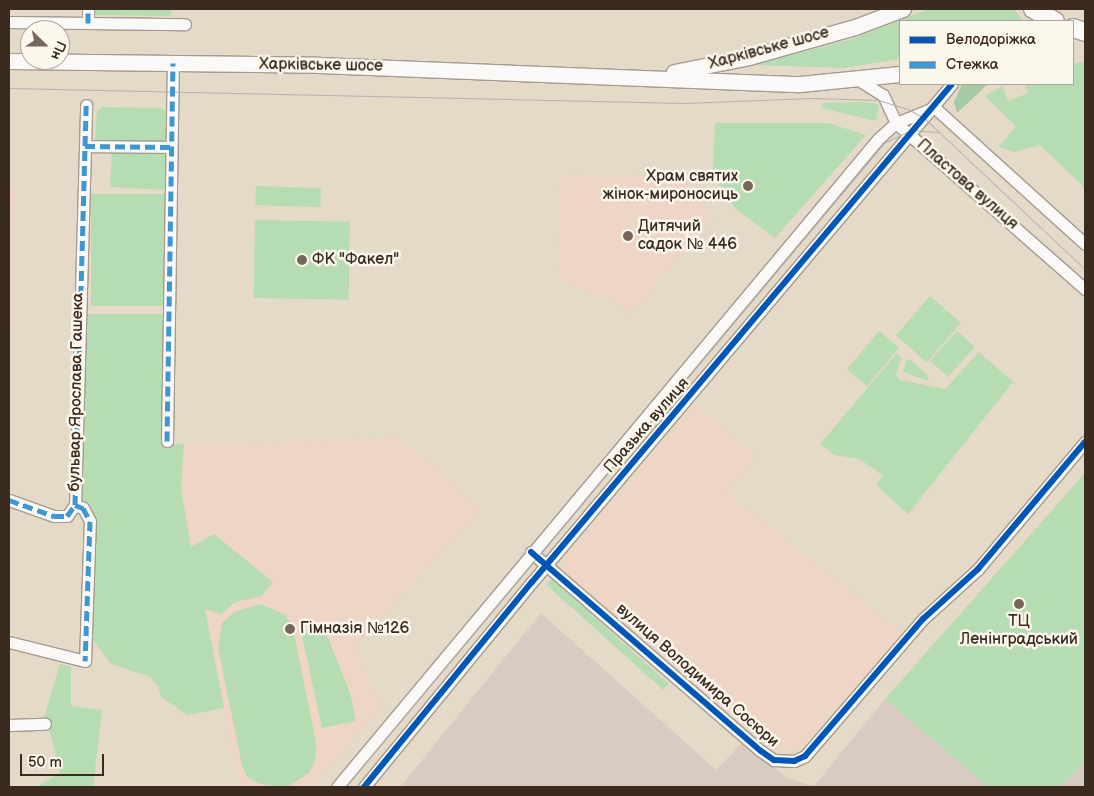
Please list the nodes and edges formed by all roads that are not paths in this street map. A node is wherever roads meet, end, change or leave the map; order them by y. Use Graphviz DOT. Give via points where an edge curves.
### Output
graph roads {
  1 [pos="88,9"];
  2 [pos="903,9"];
  3 [pos="1033,9"];
  4 [pos="886,12"];
  5 [pos="1053,20"];
  6 [pos="9,22"];
  7 [pos="88,23"];
  8 [pos="185,24"];
  9 [pos="9,61"];
  10 [pos="172,63"];
  11 [pos="899,74"];
  12 [pos="632,76"];
  13 [pos="856,78"];
  14 [pos="951,85"];
  15 [pos="86,105"];
  16 [pos="934,108"];
  17 [pos="896,123"];
  18 [pos="911,136"];
  19 [pos="85,146"];
  20 [pos="171,147"];
  21 [pos="1085,244"];
  22 [pos="1085,289"];
  23 [pos="167,442"];
  24 [pos="1085,442"];
  25 [pos="9,500"];
  26 [pos="75,505"];
  27 [pos="531,552"];
  28 [pos="547,564"];
  29 [pos="9,642"];
  30 [pos="45,724"];
  31 [pos="9,725"];
  32 [pos="337,787"];
  33 [pos="364,787"];
  1 -- 7 [label="street"];
  2 -- 4 [label="main road, Харківське шосе"];
  3 -- 5 [label="highway"];
  4 -- 12 [label="main road, Харківське шосе" via="749,56 675,72"];
  6 -- 7 [label="street"];
  7 -- 8 [label="street"];
  9 -- 10 [label="main road, Харківське шосе"];
  10 -- 12 [label="main road, Харківське шосе"];
  10 -- 20 [label="street"];
  11 -- 13 [label="main road, Харківське шосе"];
  12 -- 13 [label="main road, Харківське шосе" via="800,84"];
  13 -- 17 [label="street, Пластова вулиця" via="883,95"];
  14 -- 16 [label="street, Празька вулиця"];
  15 -- 19 [label="street, бульвар Ярослава Гашека"];
  16 -- 17 [label="street, Празька вулиця"];
  16 -- 18 [label="street, Празька вулиця"];
  16 -- 21 [label="street, Пластова вулиця"];
  17 -- 18 [label="street, Пластова вулиця"];
  17 -- 27 [label="street, Празька вулиця" via="783,250"];
  18 -- 22 [label="street, Пластова вулиця"];
  18 -- 28 [label="street, Празька вулиця"];
  19 -- 20 [label="street"];
  19 -- 26 [label="street, бульвар Ярослава Гашека"];
  20 -- 23 [label="street"];
  24 -- 28 [label="street, вулиця Володимира Сосюри" via="978,569 922,619 805,756 794,761 774,760 761,751"];
  25 -- 26 [label="street" via="54,516 67,516"];
  26 -- 29 [label="street, бульвар Ярослава Гашека" via="83,508 90,521 85,661"];
  27 -- 28 [label="street, вулиця Володимира Сосюри"];
  27 -- 32 [label="street, Празька вулиця"];
  28 -- 33 [label="street, Празька вулиця"];
  30 -- 31 [label="street"];
}
